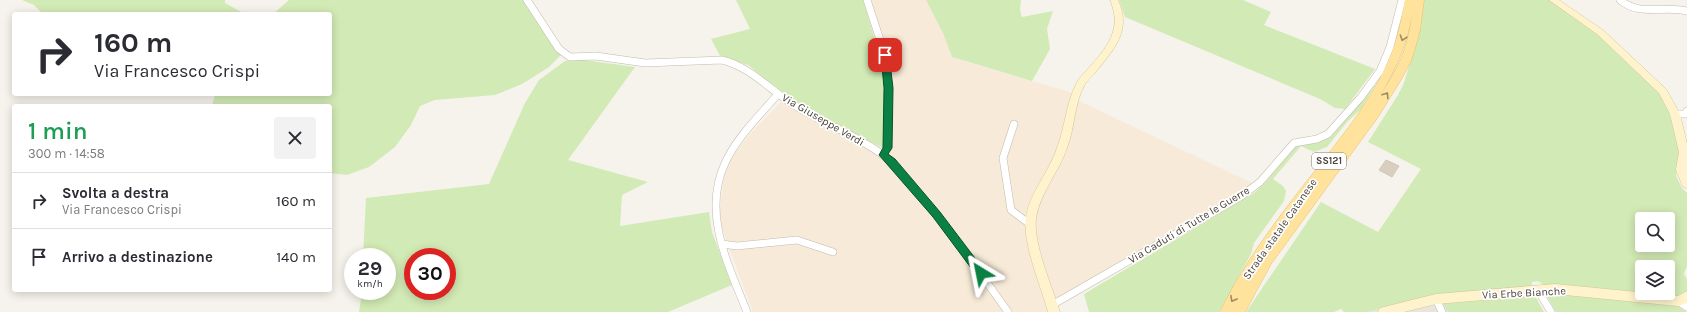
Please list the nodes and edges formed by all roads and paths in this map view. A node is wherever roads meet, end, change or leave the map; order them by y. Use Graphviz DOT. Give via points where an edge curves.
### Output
graph roads {
  1 [pos="527,0"];
  2 [pos="867,0"];
  3 [pos="1114,0"];
  4 [pos="1402,0"];
  5 [pos="1410,0"];
  6 [pos="1419,0"];
  7 [pos="1553,0"];
  8 [pos="1620,0"];
  9 [pos="1687,11"];
  10 [pos="778,94"];
  11 [pos="1687,111"];
  12 [pos="1675,114"];
  13 [pos="1014,124"];
  14 [pos="883,155"];
  15 [pos="1687,184"];
  16 [pos="1031,225"];
  17 [pos="722,244"];
  18 [pos="833,252"];
  19 [pos="1538,290"];
  20 [pos="1436,299"];
  21 [pos="1684,301"];
  22 [pos="1053,308"];
  23 [pos="747,312"];
  24 [pos="1008,312"];
  25 [pos="1226,312"];
  26 [pos="1238,312"];
  27 [pos="1384,312"];
  28 [pos="1442,312"];
  29 [pos="1551,312"];
  1 -- 10 [label="street, Via Giuseppe Verdi" via="559,49 570,56 596,56 645,63 722,60 741,65"];
  2 -- 14 [label="street" via="885,55 889,88 888,148"];
  3 -- 16 [label="street" via="1121,24 1118,33 1080,84 1062,148 1034,206"];
  4 -- 22 [label="street, Via Caduti di Tutte le Guerre" via="1396,27 1380,71 1332,131 1322,137 1294,143 1260,182 1240,197"];
  5 -- 25 [label="main road, Strada statale Catanese / SS121, one-way" via="1406,26 1396,57 1368,108 1275,232"];
  26 -- 6 [label="main road, Strada statale Catanese / SS121, one-way" via="1267,260 1374,114 1397,78 1411,45"];
  7 -- 12 [label="street" via="1600,32 1656,84 1667,96"];
  8 -- 9 [label="street" via="1635,9"];
  10 -- 14 [label="street, Via Giuseppe Verdi" via="810,115"];
  10 -- 17 [label="street" via="750,127 726,160 722,170 714,213"];
  11 -- 12 [label="street" via="1685,114"];
  12 -- 15 [label="street" via="1684,152 1682,170"];
  13 -- 16 [label="street" via="1004,158 1012,210"];
  14 -- 24 [label="street, Via Giuseppe Verdi" via="937,214"];
  16 -- 22 [label="street" via="1032,238"];
  17 -- 18 [label="street" via="737,246 797,240"];
  17 -- 23 [label="street"];
  19 -- 20 [label="street, Via Erbe Bianche"];
  19 -- 21 [label="street, Via Erbe Bianche" via="1571,290"];
  19 -- 29 [label="street"];
  20 -- 27 [label="street, Via Erbe Bianche"];
  20 -- 28 [label="street"];
}
